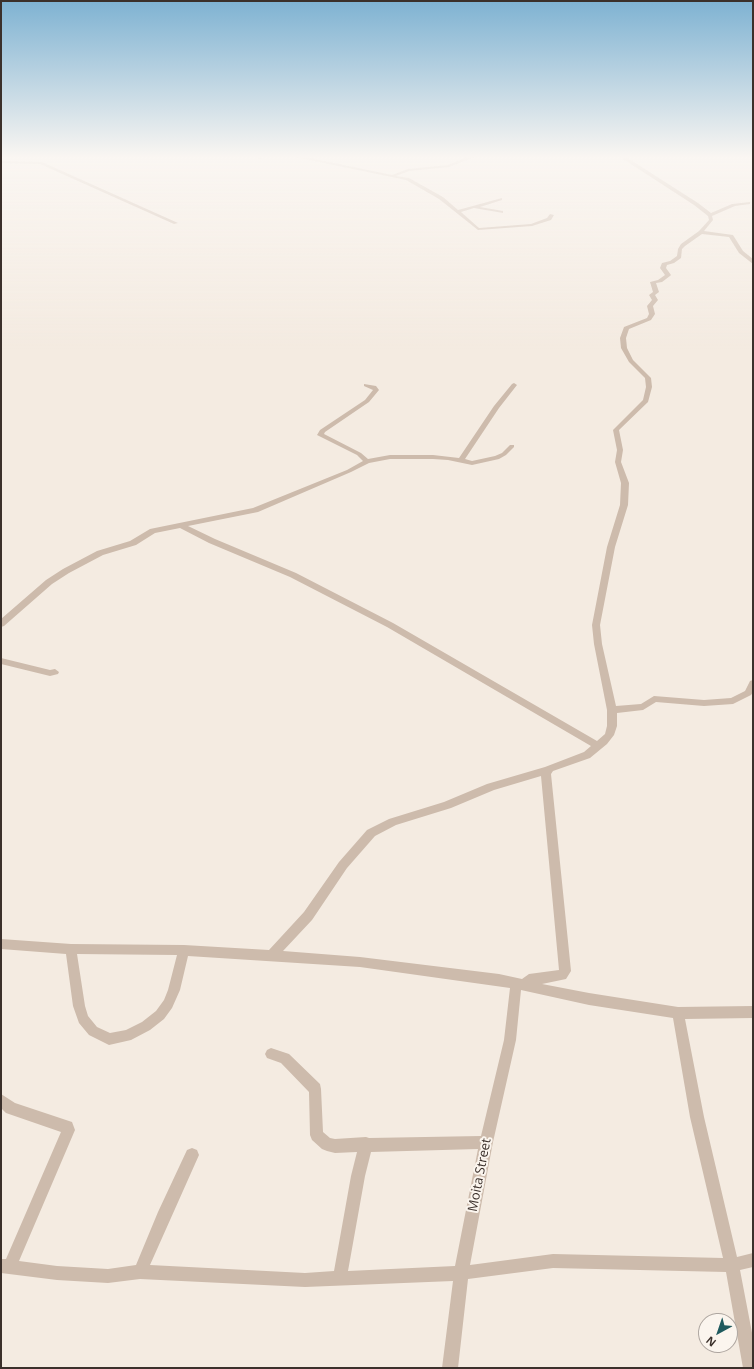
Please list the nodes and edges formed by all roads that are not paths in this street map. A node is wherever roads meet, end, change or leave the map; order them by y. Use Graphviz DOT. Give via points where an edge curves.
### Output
graph roads {
  1 [pos="171,221"];
  2 [pos="468,221"];
  3 [pos="544,221"];
  4 [pos="709,221"];
  5 [pos="176,223"];
  6 [pos="701,232"];
  7 [pos="753,262"];
  8 [pos="366,385"];
  9 [pos="514,385"];
  10 [pos="512,446"];
  11 [pos="461,460"];
  12 [pos="367,461"];
  13 [pos="182,526"];
  14 [pos="1,624"];
  15 [pos="1,661"];
  16 [pos="55,672"];
  17 [pos="753,683"];
  18 [pos="612,710"];
  19 [pos="598,746"];
  20 [pos="548,770"];
  21 [pos="1,944"];
  22 [pos="71,949"];
  23 [pos="184,950"];
  24 [pos="272,955"];
  25 [pos="520,985"];
  26 [pos="753,1012"];
  27 [pos="678,1013"];
  28 [pos="271,1054"];
  29 [pos="1,1100"];
  30 [pos="486,1142"];
  31 [pos="366,1144"];
  32 [pos="192,1155"];
  33 [pos="753,1260"];
  34 [pos="732,1265"];
  35 [pos="5,1266"];
  36 [pos="140,1272"];
  37 [pos="462,1272"];
  38 [pos="340,1277"];
  39 [pos="450,1368"];
  40 [pos="751,1368"];
  1 -- 5 [label="street"];
  2 -- 3 [label="street" via="481,229 532,225"];
  4 -- 6 [label="street"];
  6 -- 7 [label="street" via="731,236 741,252"];
  6 -- 18 [label="street" via="683,245 679,257 664,264 662,268 668,275 660,281 653,282 656,292 652,295 655,300 650,306 652,314 649,319 626,328 623,338 624,348 631,361 648,378 649,387 646,401 616,430 620,450 618,462 625,482 624,505 611,547 596,625"];
  8 -- 12 [label="street" via="376,390 367,401 322,431 320,435 359,454"];
  9 -- 11 [label="street" via="496,407"];
  10 -- 11 [label="street" via="497,458 472,463"];
  11 -- 12 [label="street" via="390,457"];
  12 -- 13 [label="street" via="255,510"];
  13 -- 14 [label="street" via="153,531 128,545 106,550 90,558 49,582"];
  13 -- 19 [label="street" via="212,542 293,575 390,625"];
  15 -- 16 [label="street"];
  17 -- 18 [label="street" via="748,693 733,701 704,703 654,699 642,707"];
  18 -- 19 [label="street" via="609,735"];
  19 -- 20 [label="street" via="587,755"];
  20 -- 24 [label="street" via="491,787 447,805 393,822 372,833 343,865 308,916"];
  20 -- 25 [label="street" via="546,773 565,970 562,975 529,980"];
  21 -- 22 [label="street"];
  22 -- 23 [label="street"];
  22 -- 23 [label="street" via="83,1019 93,1030 109,1039 128,1036 160,1015 174,990"];
  23 -- 24 [label="street"];
  24 -- 25 [label="street" via="360,962"];
  25 -- 27 [label="street"];
  25 -- 30 [label="street, Moita Street"];
  26 -- 27 [label="street"];
  27 -- 34 [label="street" via="697,1117"];
  28 -- 31 [label="street" via="285,1058 315,1089 319,1138 335,1146"];
  29 -- 35 [label="street" via="11,1108 59,1124 68,1130"];
  30 -- 31 [label="street"];
  30 -- 37 [label="street, Moita Street"];
  31 -- 38 [label="street"];
  32 -- 36 [label="street"];
  33 -- 34 [label="street"];
  34 -- 37 [label="street" via="553,1261"];
  34 -- 40 [label="street"];
  35 -- 36 [label="street" via="108,1276"];
  36 -- 38 [label="street" via="305,1280"];
  37 -- 38 [label="street"];
  37 -- 39 [label="street, Moita Street"];
}
